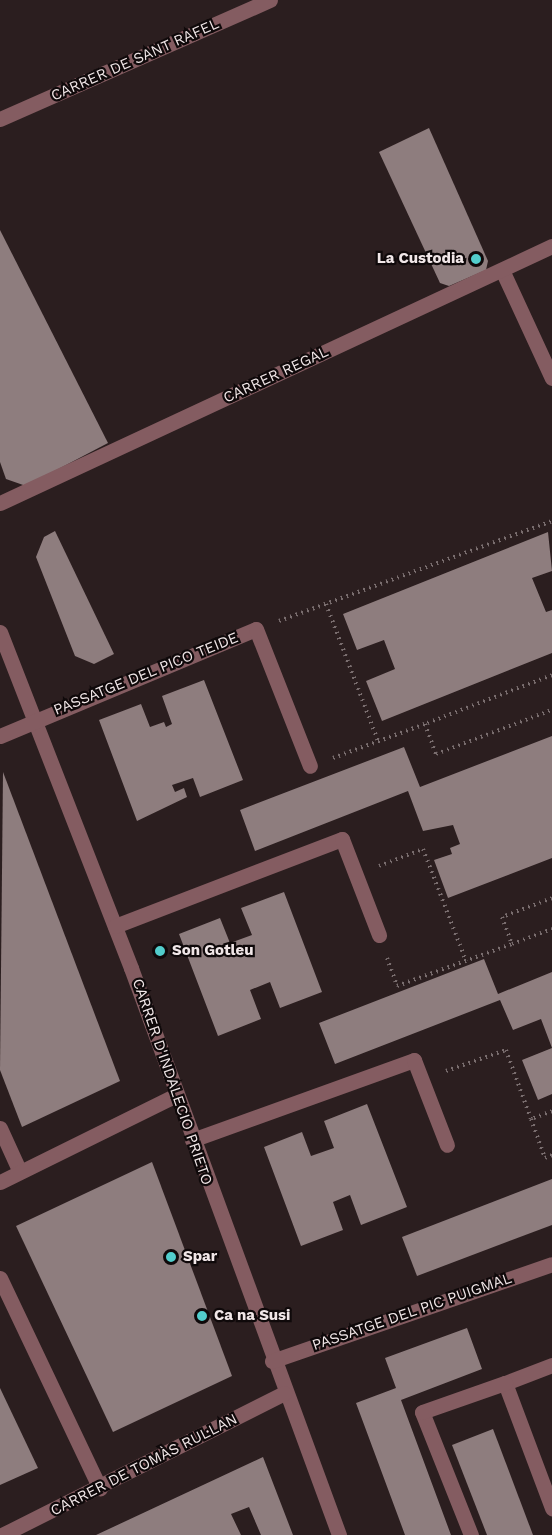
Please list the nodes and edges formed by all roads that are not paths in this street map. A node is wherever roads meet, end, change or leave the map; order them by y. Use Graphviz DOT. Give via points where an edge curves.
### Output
graph roads {
  1 [pos="270,0"];
  2 [pos="0,119"];
  3 [pos="552,246"];
  4 [pos="502,270"];
  5 [pos="552,378"];
  6 [pos="0,503"];
  7 [pos="0,632"];
  8 [pos="34,719"];
  9 [pos="0,736"];
  10 [pos="310,766"];
  11 [pos="116,926"];
  12 [pos="379,935"];
  13 [pos="176,1095"];
  14 [pos="0,1128"];
  15 [pos="192,1140"];
  16 [pos="447,1145"];
  17 [pos="20,1172"];
  18 [pos="0,1182"];
  19 [pos="552,1264"];
  20 [pos="0,1278"];
  21 [pos="272,1361"];
  22 [pos="552,1365"];
  23 [pos="505,1383"];
  24 [pos="284,1393"];
  25 [pos="100,1489"];
  26 [pos="552,1508"];
  27 [pos="2,1535"];
  28 [pos="339,1535"];
  29 [pos="471,1535"];
  1 -- 2 [label="street, CARRER DE SANT RAFEL"];
  3 -- 4 [label="street, CARRER REGAL"];
  4 -- 5 [label="street"];
  4 -- 6 [label="street, CARRER REGAL"];
  7 -- 8 [label="street, CARRER D'INDALECIO PRIETO"];
  8 -- 9 [label="street, PASSATGE DEL PICO TEIDE"];
  8 -- 10 [label="street, PASSATGE DEL PICO TEIDE" via="256,629"];
  8 -- 11 [label="street, CARRER D'INDALECIO PRIETO"];
  11 -- 12 [label="street" via="342,839"];
  11 -- 13 [label="street, CARRER D'INDALECIO PRIETO"];
  13 -- 15 [label="street, CARRER D'INDALECIO PRIETO"];
  13 -- 17 [label="street"];
  14 -- 17 [label="street"];
  15 -- 16 [label="street" via="414,1060"];
  15 -- 21 [label="street, CARRER D'INDALECIO PRIETO"];
  17 -- 18 [label="street"];
  19 -- 21 [label="street, PASSATGE DEL PIC PUIGMAL"];
  20 -- 25 [label="street"];
  21 -- 24 [label="street, CARRER D'INDALECIO PRIETO"];
  22 -- 23 [label="street"];
  23 -- 26 [label="street"];
  23 -- 29 [label="street" via="422,1412"];
  24 -- 25 [label="street, CARRER DE TOMÀS RUL·LAN"];
  24 -- 28 [label="street, CARRER D'INDALECIO PRIETO"];
  25 -- 27 [label="street, CARRER DE TOMÀS RUL·LAN"];
}
